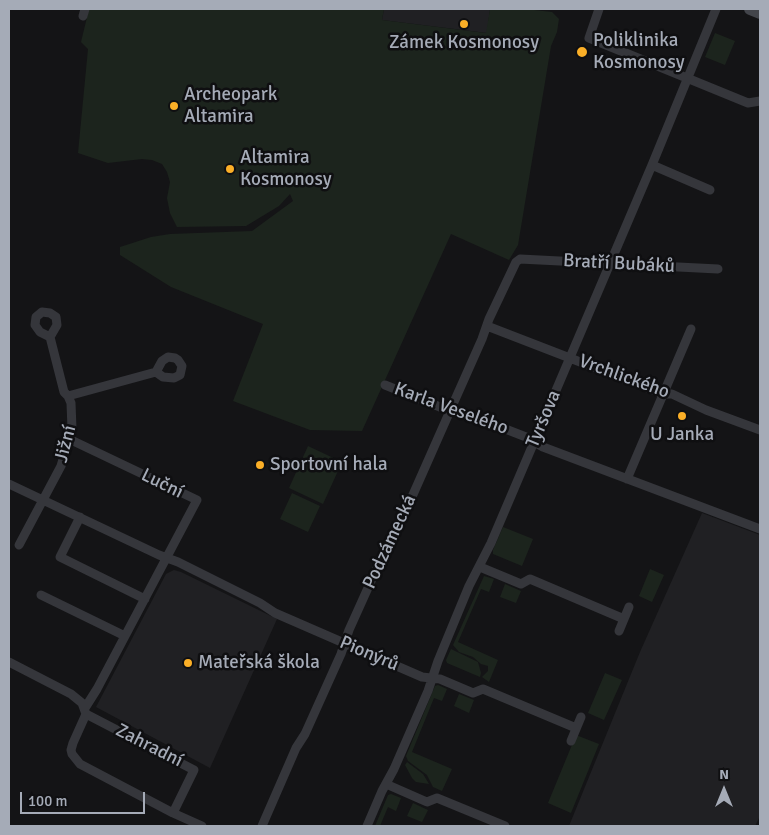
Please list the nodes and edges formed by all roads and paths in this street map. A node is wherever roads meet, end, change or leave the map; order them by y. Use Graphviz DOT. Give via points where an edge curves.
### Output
graph roads {
  1 [pos="600,9"];
  2 [pos="716,9"];
  3 [pos="750,9"];
  4 [pos="760,13"];
  5 [pos="687,78"];
  6 [pos="760,101"];
  7 [pos="652,165"];
  8 [pos="710,190"];
  9 [pos="520,259"];
  10 [pos="609,263"];
  11 [pos="718,269"];
  12 [pos="487,326"];
  13 [pos="691,329"];
  14 [pos="50,337"];
  15 [pos="570,357"];
  16 [pos="156,372"];
  17 [pos="385,384"];
  18 [pos="663,394"];
  19 [pos="68,396"];
  20 [pos="451,409"];
  21 [pos="760,430"];
  22 [pos="69,439"];
  23 [pos="534,442"];
  24 [pos="627,479"];
  25 [pos="9,484"];
  26 [pos="44,500"];
  27 [pos="80,517"];
  28 [pos="760,529"];
  29 [pos="19,545"];
  30 [pos="167,558"];
  31 [pos="480,566"];
  32 [pos="41,595"];
  33 [pos="145,599"];
  34 [pos="629,607"];
  35 [pos="624,619"];
  36 [pos="618,631"];
  37 [pos="125,636"];
  38 [pos="345,643"];
  39 [pos="9,662"];
  40 [pos="432,678"];
  41 [pos="86,711"];
  42 [pos="582,717"];
  43 [pos="576,728"];
  44 [pos="571,741"];
  45 [pos="386,784"];
  46 [pos="173,813"];
  47 [pos="202,826"];
  48 [pos="262,826"];
  49 [pos="367,826"];
  50 [pos="505,826"];
  1 -- 5 [label="street" via="589,38"];
  2 -- 5 [label="street, Tyršova"];
  3 -- 4 [label="main road"];
  5 -- 6 [label="street" via="748,103"];
  5 -- 7 [label="street, Tyršova"];
  7 -- 8 [label="street"];
  7 -- 10 [label="street, Tyršova"];
  9 -- 10 [label="street, Bratří Bubáků"];
  9 -- 12 [label="street, Podzámecká"];
  10 -- 11 [label="street, Bratří Bubáků"];
  10 -- 15 [label="street, Tyršova"];
  12 -- 15 [label="street, Vrchlického"];
  12 -- 20 [label="street, Podzámecká"];
  13 -- 18 [label="street"];
  14 -- 19 [label="street, Jižní" via="64,392"];
  15 -- 18 [label="street, Vrchlického"];
  15 -- 23 [label="street, Tyršova"];
  16 -- 19 [label="street"];
  17 -- 20 [label="street, Karla Veselého"];
  18 -- 21 [label="street, Vrchlického" via="672,394"];
  18 -- 24 [label="street"];
  19 -- 22 [label="street, Jižní" via="72,414"];
  20 -- 23 [label="street, Karla Veselého"];
  20 -- 38 [label="street, Podzámecká"];
  22 -- 26 [label="street, Jižní" via="61,466"];
  22 -- 30 [label="street, Luční" via="197,500"];
  23 -- 24 [label="street, Karla Veselého"];
  23 -- 31 [label="street, Tyršova"];
  24 -- 28 [label="street, Karla Veselého"];
  25 -- 26 [label="street, Pionýrů"];
  26 -- 27 [label="street, Pionýrů"];
  26 -- 29 [label="street, Jižní"];
  27 -- 30 [label="street, Pionýrů"];
  27 -- 33 [label="street" via="60,557"];
  30 -- 33 [label="street"];
  30 -- 38 [label="street, Pionýrů"];
  31 -- 35 [label="street" via="521,584 530,579"];
  31 -- 40 [label="street, Tyršova"];
  32 -- 37 [label="street"];
  33 -- 37 [label="street"];
  34 -- 35 [label="street"];
  35 -- 36 [label="street"];
  37 -- 41 [label="street"];
  38 -- 40 [label="street, Pionýrů" via="422,677"];
  38 -- 48 [label="street, Podzámecká"];
  39 -- 41 [label="street, Zahradní" via="71,694"];
  40 -- 43 [label="street, Pionýrů" via="473,693 483,689"];
  40 -- 45 [label="street, Tyršova"];
  41 -- 46 [label="street" via="73,743 75,759"];
  41 -- 46 [label="street, Zahradní" via="194,770"];
  42 -- 43 [label="street"];
  43 -- 44 [label="street"];
  45 -- 49 [label="street, Tyršova"];
  45 -- 50 [label="street" via="427,802 437,798"];
  46 -- 47 [label="street"];
}
